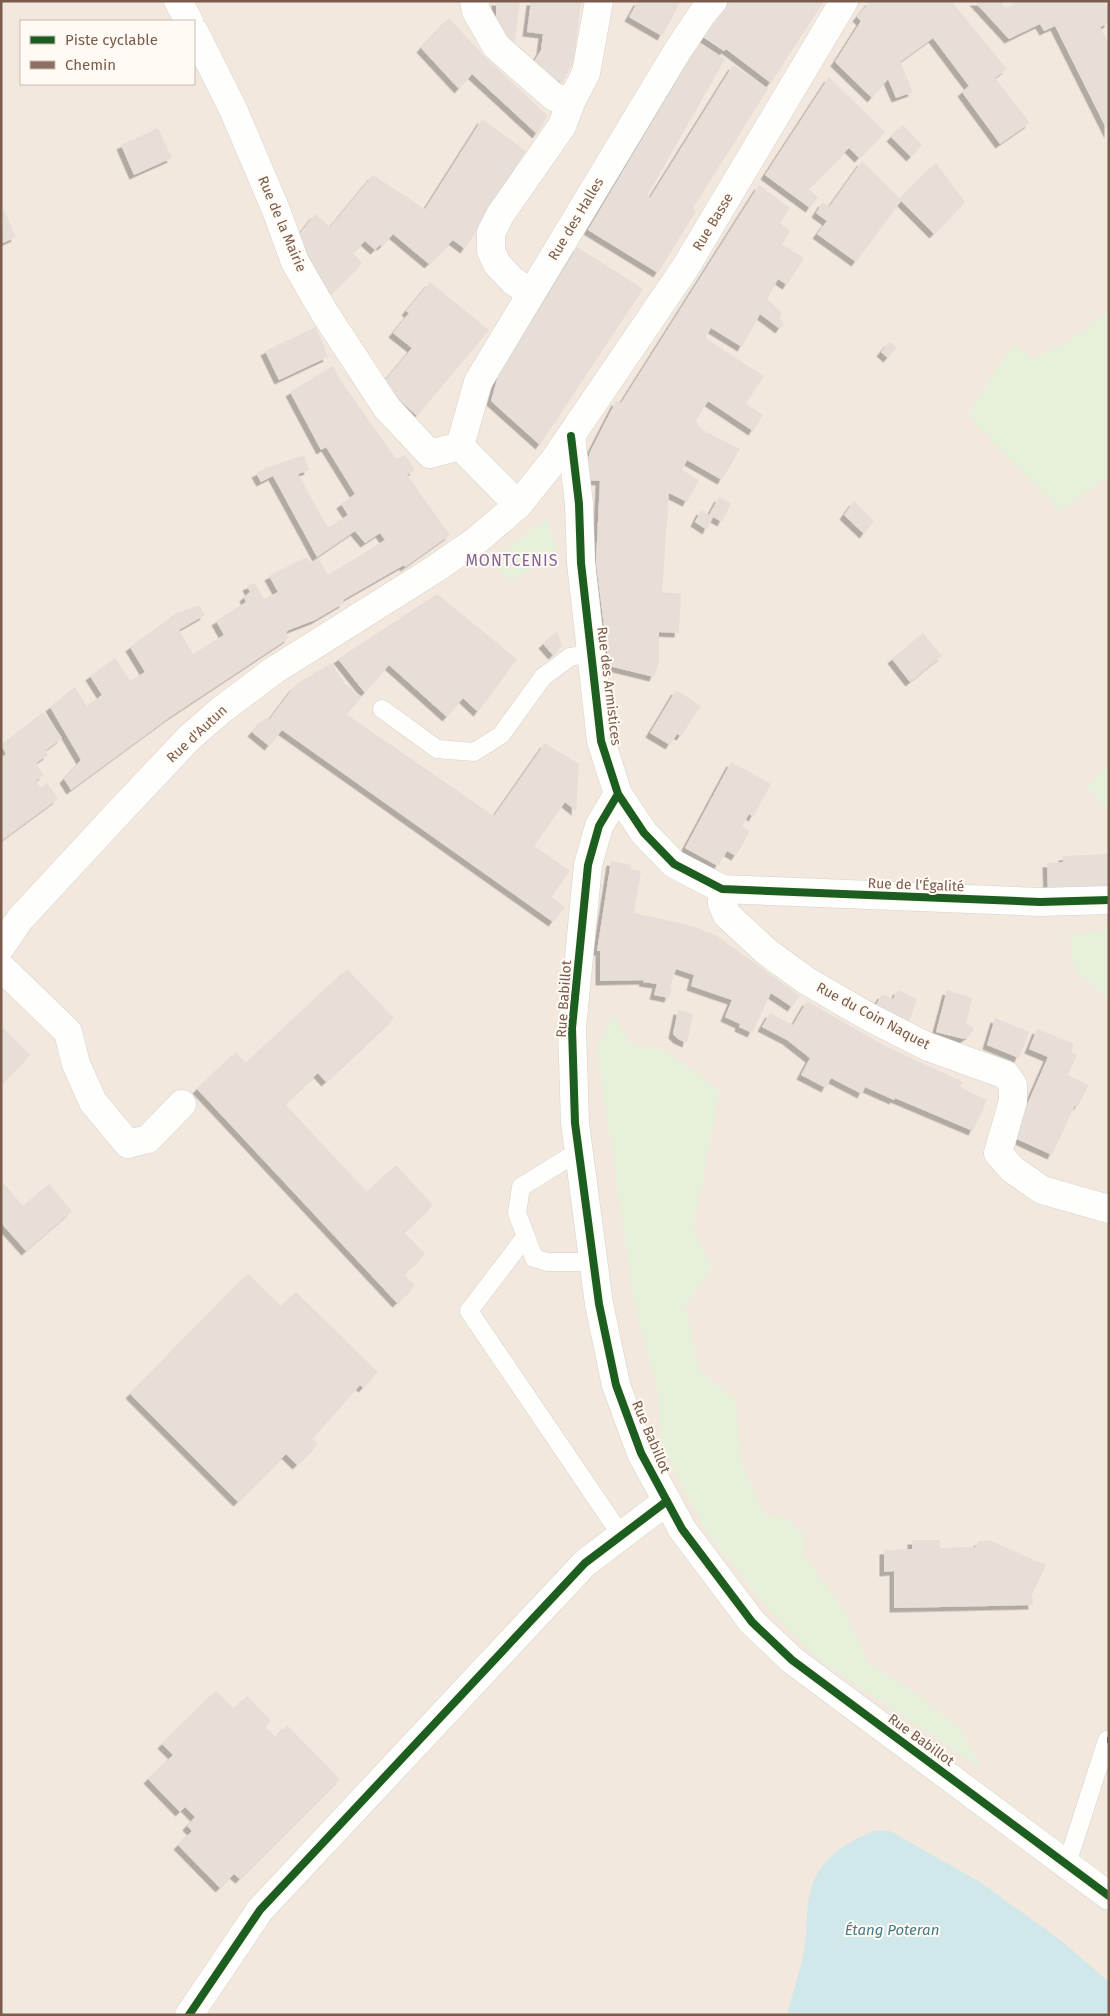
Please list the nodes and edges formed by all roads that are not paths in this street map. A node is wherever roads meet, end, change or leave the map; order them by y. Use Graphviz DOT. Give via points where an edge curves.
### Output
graph roads {
  1 [pos="178,1"];
  2 [pos="474,1"];
  3 [pos="599,1"];
  4 [pos="714,1"];
  5 [pos="844,1"];
  6 [pos="188,20"];
  7 [pos="195,33"];
  8 [pos="571,102"];
  9 [pos="531,293"];
  10 [pos="571,436"];
  11 [pos="460,446"];
  12 [pos="518,505"];
  13 [pos="591,653"];
  14 [pos="382,709"];
  15 [pos="618,794"];
  16 [pos="722,889"];
  17 [pos="1109,900"];
  18 [pos="1,946"];
  19 [pos="1,967"];
  20 [pos="182,1104"];
  21 [pos="579,1151"];
  22 [pos="1109,1209"];
  23 [pos="526,1236"];
  24 [pos="593,1262"];
  25 [pos="667,1501"];
  26 [pos="621,1535"];
  27 [pos="1107,1740"];
  28 [pos="1067,1864"];
  29 [pos="1109,1896"];
  30 [pos="189,2015"];
  1 -- 6 [label="street"];
  2 -- 8 [label="street" via="476,11 496,46 554,97"];
  3 -- 8 [label="street" via="586,73"];
  4 -- 9 [label="street, Rue des Halles" via="678,50"];
  5 -- 10 [label="street, Rue Basse" via="685,268"];
  7 -- 11 [label="street, Rue de la Mairie" via="233,109 295,262 324,312 387,408 430,454"];
  8 -- 9 [label="street" via="562,126 491,232 490,251 497,264 513,281"];
  9 -- 11 [label="street, Rue des Halles" via="478,382"];
  10 -- 12 [label="street, Rue Basse"];
  10 -- 13 [label="street, Rue des Armistices"];
  11 -- 12 [label="street"];
  12 -- 18 [label="street, Rue d'Autun" via="477,540 273,671 220,711 189,738 120,810 20,919"];
  13 -- 14 [label="lane" via="570,657 543,677 501,735 474,752 437,749"];
  13 -- 15 [label="street, Rue des Armistices" via="601,741"];
  15 -- 16 [label="street, Rue des Armistices" via="644,833 674,864"];
  15 -- 21 [label="street, Rue Babillot" via="599,826 588,865 572,1028"];
  16 -- 17 [label="street, Rue de l'Égalité" via="1040,902"];
  16 -- 22 [label="street, Rue du Coin Naquet" via="722,903 727,915 767,952 807,981 926,1046 1006,1074 1013,1086 1013,1101 998,1153 1012,1169 1042,1190"];
  19 -- 20 [label="street" via="68,1032 76,1064 93,1102 128,1144 148,1139"];
  21 -- 23 [label="lane" via="520,1187 517,1213"];
  21 -- 24 [label="street, Rue Babillot"];
  23 -- 24 [label="lane" via="534,1258 547,1262"];
  23 -- 26 [label="lane" via="469,1311"];
  24 -- 25 [label="street, Rue Babillot" via="616,1385 641,1453"];
  25 -- 26 [label="street"];
  25 -- 28 [label="street, Rue Babillot" via="682,1529 752,1622 792,1660"];
  26 -- 30 [label="street" via="585,1563 260,1910"];
  27 -- 28 [label="lane"];
  28 -- 29 [label="street, Rue Babillot"];
}
